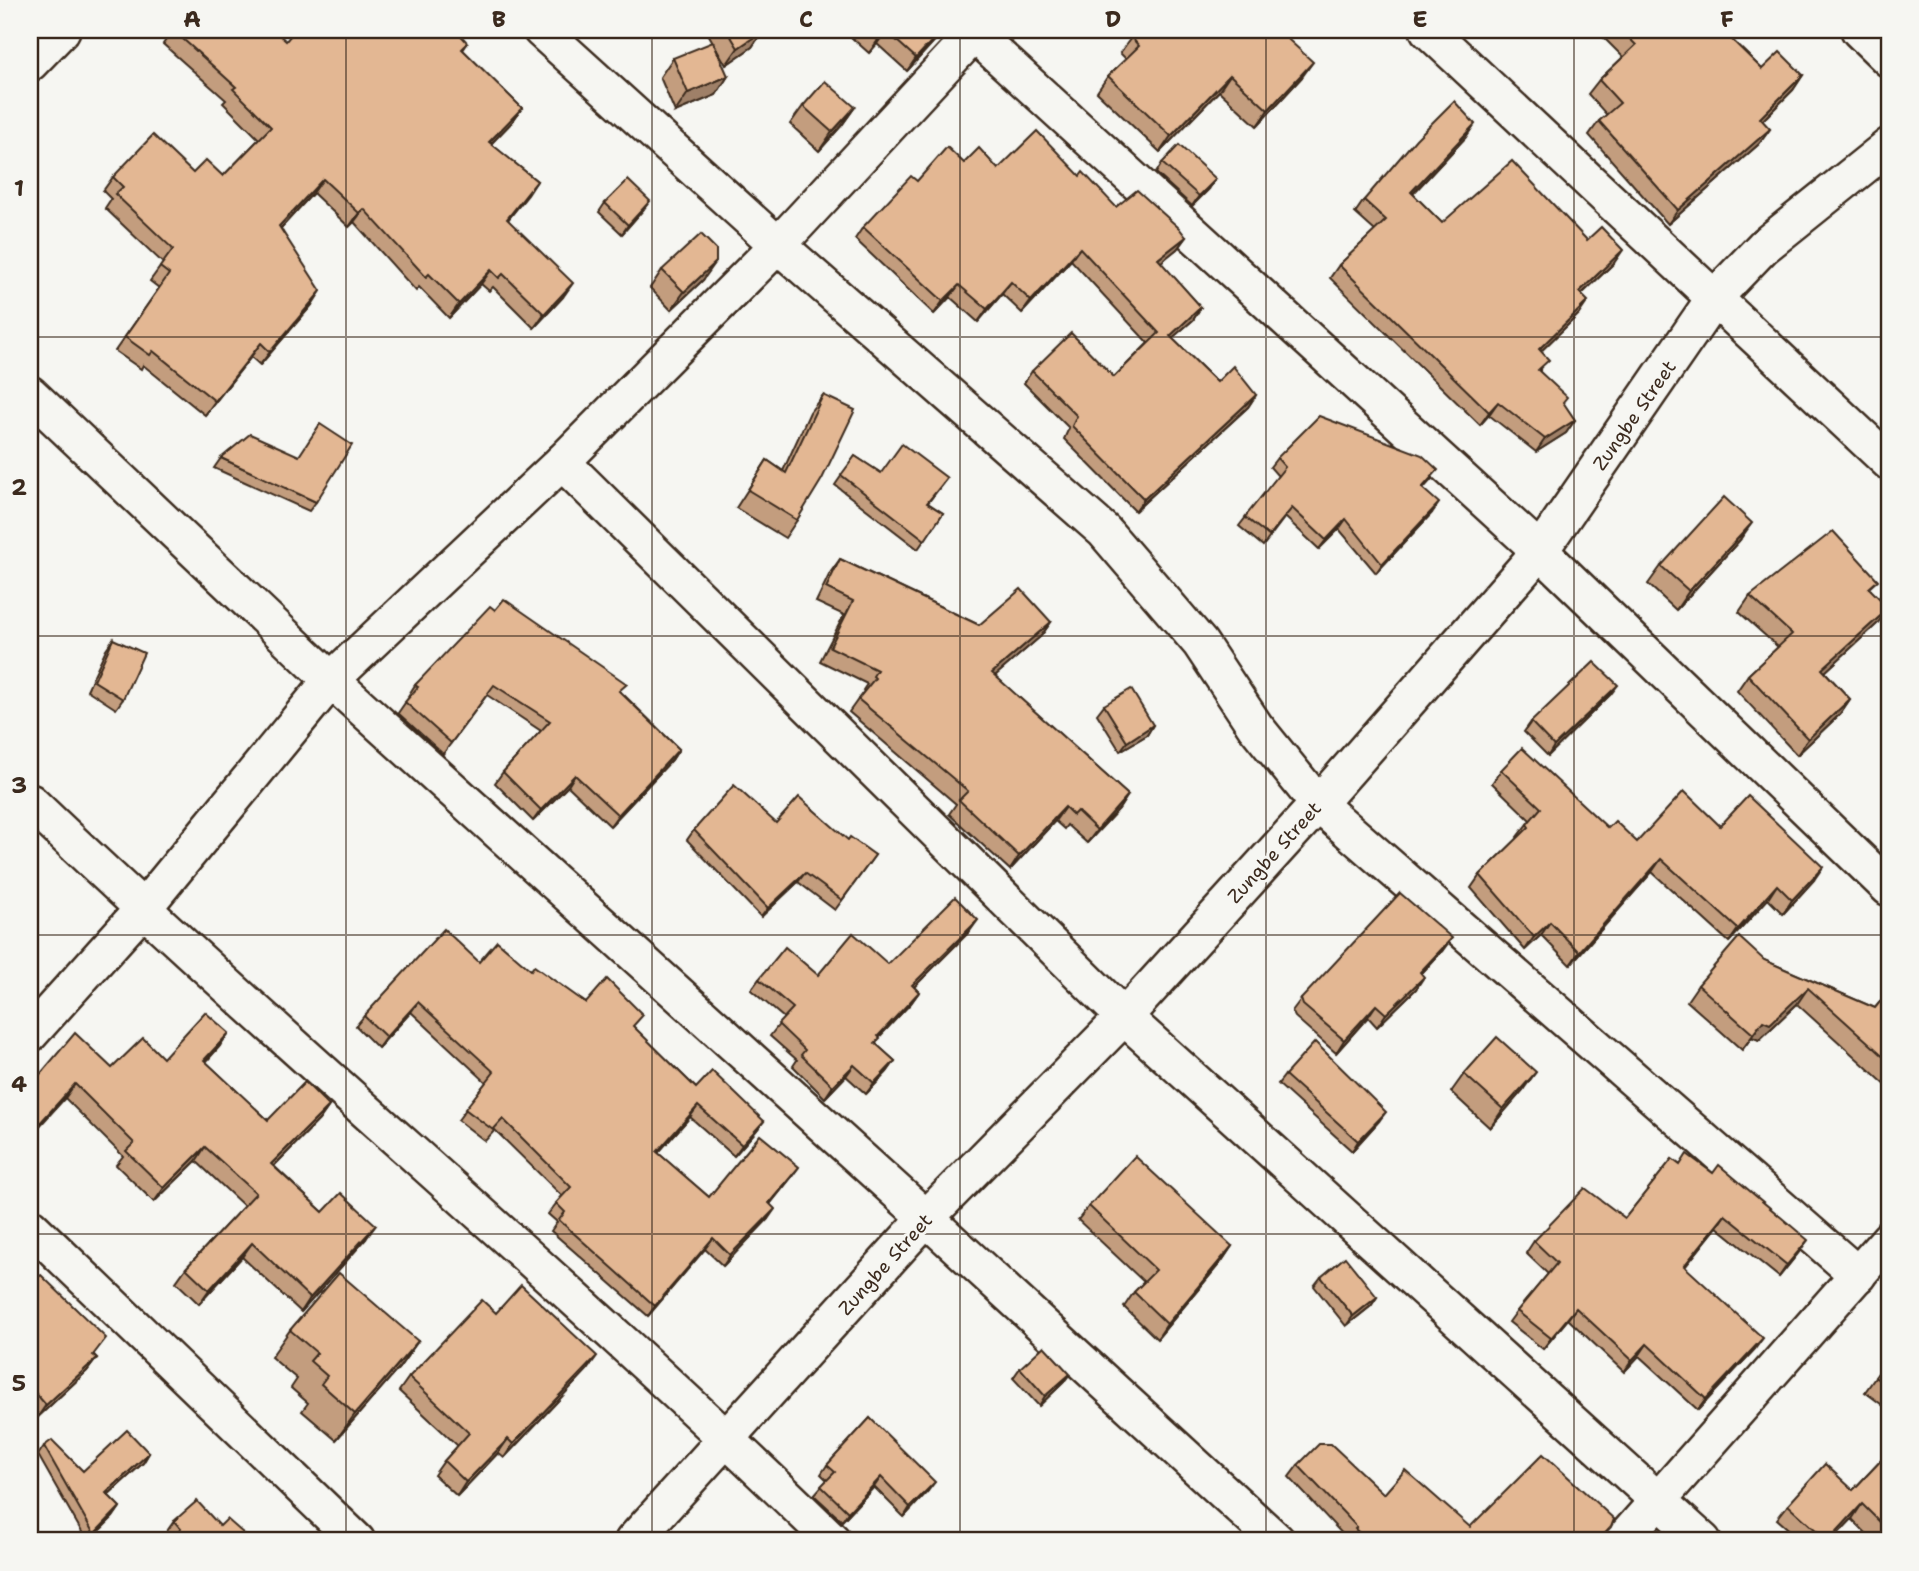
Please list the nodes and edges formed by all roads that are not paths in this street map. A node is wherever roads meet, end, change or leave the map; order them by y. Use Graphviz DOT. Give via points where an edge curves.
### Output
graph roads {
  1 [pos="62,30"];
  2 [pos="541,30"];
  3 [pos="1428,30"];
  4 [pos="1858,30"];
  5 [pos="974,31"];
  6 [pos="1889,59"];
  7 [pos="30,63"];
  8 [pos="1889,146"];
  9 [pos="778,245"];
  10 [pos="1715,298"];
  11 [pos="30,394"];
  12 [pos="562,462"];
  13 [pos="1889,462"];
  14 [pos="1540,551"];
  15 [pos="331,680"];
  16 [pos="30,802"];
  17 [pos="1318,804"];
  18 [pos="1889,888"];
  19 [pos="142,910"];
  20 [pos="1124,1017"];
  21 [pos="30,1034"];
  22 [pos="926,1219"];
  23 [pos="30,1226"];
  24 [pos="1889,1239"];
  25 [pos="1858,1275"];
  26 [pos="728,1439"];
  27 [pos="1657,1500"];
  28 [pos="357,1541"];
  29 [pos="633,1541"];
  30 [pos="833,1541"];
  31 [pos="1277,1541"];
  32 [pos="1622,1541"];
  33 [pos="1703,1541"];
  1 -- 7 [label="street"];
  2 -- 9 [label="street"];
  3 -- 10 [label="street"];
  4 -- 6 [label="street"];
  5 -- 9 [label="street"];
  5 -- 14 [label="street"];
  8 -- 10 [label="street, Zungbe Street" via="1763,247"];
  9 -- 12 [label="street"];
  9 -- 17 [label="street" via="1104,531 1200,643 1255,726"];
  10 -- 13 [label="street"];
  10 -- 14 [label="street, Zungbe Street"];
  11 -- 15 [label="street"];
  12 -- 15 [label="street"];
  12 -- 20 [label="street"];
  14 -- 17 [label="street, Zungbe Street"];
  14 -- 18 [label="street"];
  15 -- 19 [label="street"];
  15 -- 22 [label="street"];
  16 -- 19 [label="street"];
  17 -- 20 [label="street, Zungbe Street"];
  17 -- 25 [label="street"];
  19 -- 21 [label="street"];
  19 -- 26 [label="street"];
  20 -- 22 [label="street, Zungbe Street"];
  20 -- 27 [label="street"];
  22 -- 26 [label="street, Zungbe Street"];
  22 -- 31 [label="street"];
  23 -- 28 [label="street"];
  24 -- 25 [label="street"];
  25 -- 27 [label="street"];
  26 -- 29 [label="street, Zungbe Street"];
  26 -- 30 [label="street"];
  27 -- 32 [label="street"];
  27 -- 33 [label="street"];
}
